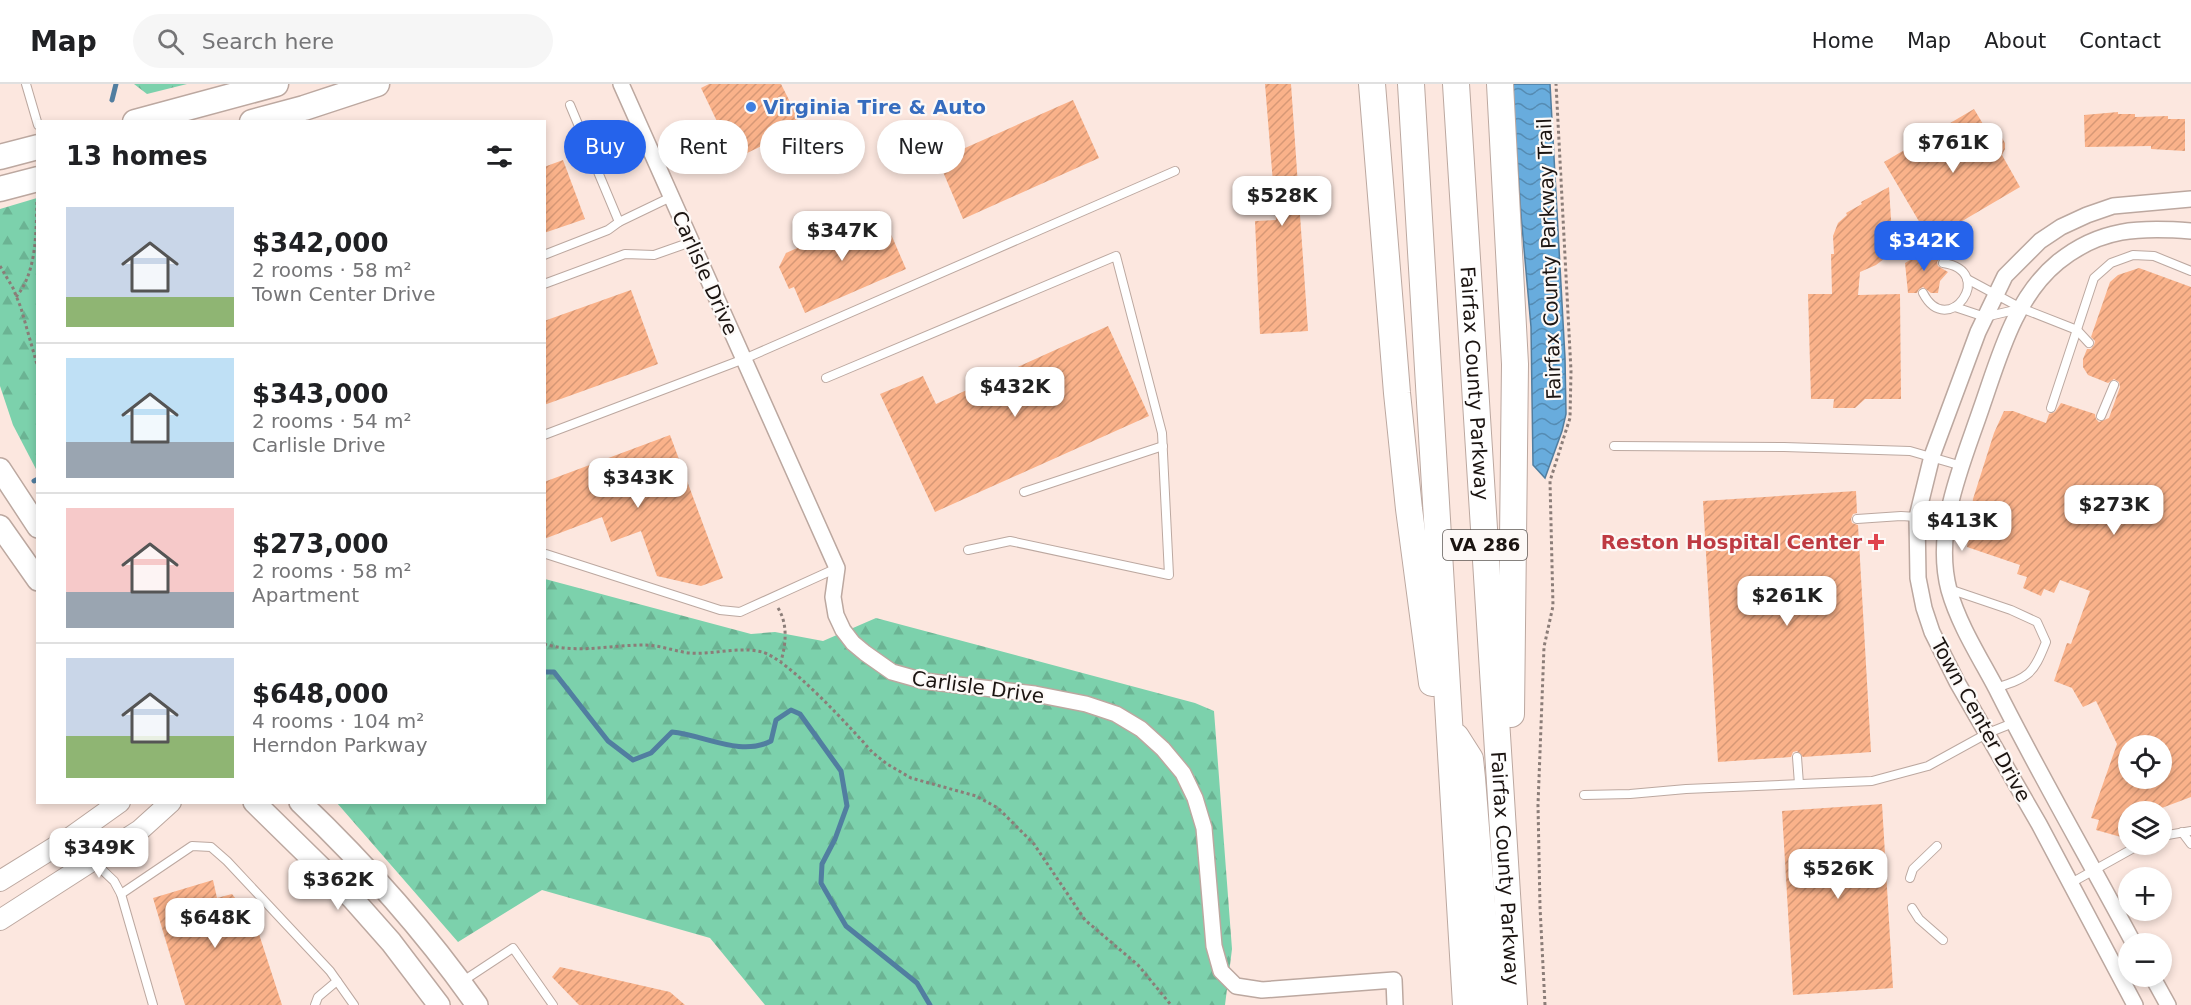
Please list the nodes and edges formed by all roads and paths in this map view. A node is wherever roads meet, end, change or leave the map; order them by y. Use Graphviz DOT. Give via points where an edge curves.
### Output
graph roads {
  1 [pos="26,84"];
  2 [pos="276,84"];
  3 [pos="376,84"];
  4 [pos="621,84"];
  5 [pos="1372,84"];
  6 [pos="1411,84"];
  7 [pos="1456,84"];
  8 [pos="1500,84"];
  9 [pos="1556,84"];
  10 [pos="570,105"];
  11 [pos="36,120"];
  12 [pos="142,120"];
  13 [pos="259,120"];
  14 [pos="36,148"];
  15 [pos="0,157"];
  16 [pos="1175,171"];
  17 [pos="36,180"];
  18 [pos="0,189"];
  19 [pos="671,197"];
  20 [pos="2191,200"];
  21 [pos="36,207"];
  22 [pos="619,222"];
  23 [pos="2191,231"];
  24 [pos="692,242"];
  25 [pos="546,254"];
  26 [pos="1943,263"];
  27 [pos="0,266"];
  28 [pos="2191,271"];
  29 [pos="1967,279"];
  30 [pos="546,283"];
  31 [pos="1923,293"];
  32 [pos="1995,294"];
  33 [pos="16,297"];
  34 [pos="1955,308"];
  35 [pos="2020,308"];
  36 [pos="1985,317"];
  37 [pos="2077,330"];
  38 [pos="2089,343"];
  39 [pos="744,359"];
  40 [pos="36,362"];
  41 [pos="826,378"];
  42 [pos="2114,385"];
  43 [pos="2051,408"];
  44 [pos="2101,416"];
  45 [pos="546,434"];
  46 [pos="1163,446"];
  47 [pos="1614,446"];
  48 [pos="1932,456"];
  49 [pos="1962,466"];
  50 [pos="0,469"];
  51 [pos="1024,492"];
  52 [pos="1917,517"];
  53 [pos="1857,519"];
  54 [pos="1948,519"];
  55 [pos="36,524"];
  56 [pos="0,526"];
  57 [pos="968,550"];
  58 [pos="546,554"];
  59 [pos="837,568"];
  60 [pos="36,577"];
  61 [pos="1949,589"];
  62 [pos="772,599"];
  63 [pos="546,644"];
  64 [pos="781,662"];
  65 [pos="1996,688"];
  66 [pos="2013,723"];
  67 [pos="1451,729"];
  68 [pos="1988,733"];
  69 [pos="1797,757"];
  70 [pos="1799,784"];
  71 [pos="1584,795"];
  72 [pos="117,804"];
  73 [pos="169,804"];
  74 [pos="256,804"];
  75 [pos="302,804"];
  76 [pos="2187,831"];
  77 [pos="2172,835"];
  78 [pos="2191,844"];
  79 [pos="1937,846"];
  80 [pos="2121,855"];
  81 [pos="93,860"];
  82 [pos="2094,870"];
  83 [pos="1910,878"];
  84 [pos="0,881"];
  85 [pos="2071,884"];
  86 [pos="121,894"];
  87 [pos="1459,897"];
  88 [pos="1507,897"];
  89 [pos="1912,908"];
  90 [pos="0,920"];
  91 [pos="2128,933"];
  92 [pos="1943,940"];
  93 [pos="337,981"];
  94 [pos="461,982"];
  95 [pos="2158,987"];
  96 [pos="153,1005"];
  97 [pos="315,1005"];
  98 [pos="354,1005"];
  99 [pos="439,1005"];
  100 [pos="477,1005"];
  101 [pos="553,1005"];
  102 [pos="1171,1005"];
  103 [pos="1395,1005"];
  104 [pos="1466,1005"];
  105 [pos="1490,1005"];
  106 [pos="1514,1005"];
  107 [pos="1545,1005"];
  108 [pos="2135,1005"];
  109 [pos="2168,1005"];
  1 -- 11 [label="lane"];
  2 -- 12 [label="main road"];
  3 -- 13 [label="main road"];
  4 -- 19 [label="street, Carlisle Drive"];
  5 -- 87 [label="highway" via="1396,393"];
  6 -- 67 [label="highway, VA 286"];
  7 -- 88 [label="highway, Fairfax County Parkway / VA 286"];
  8 -- 88 [label="highway" via="1515,364"];
  9 -- 107 [label="path, Fairfax County Parkway Trail" via="1571,371 1570,418 1550,481 1553,606 1544,647 1538,805"];
  10 -- 22 [label="lane"];
  14 -- 15 [label="main road"];
  16 -- 39 [label="lane"];
  17 -- 18 [label="main road"];
  19 -- 22 [label="lane"];
  19 -- 24 [label="street, Carlisle Drive"];
  20 -- 32 [label="street, Town Center Drive" via="2113,206 2061,227 2023,257"];
  21 -- 33 [label="path" via="32,265 24,288"];
  22 -- 25 [label="lane"];
  23 -- 35 [label="street, Town Center Drive" via="2136,229 2095,240 2058,262"];
  24 -- 30 [label="lane" via="654,255 625,254"];
  24 -- 39 [label="street, Carlisle Drive"];
  26 -- 29 [label="lane" via="1956,267"];
  27 -- 33 [label="path"];
  28 -- 37 [label="lane" via="2154,256 2133,255 2111,263 2094,278"];
  29 -- 32 [label="lane"];
  29 -- 34 [label="lane" via="1966,296"];
  31 -- 34 [label="lane" via="1939,309"];
  32 -- 35 [label="lane"];
  32 -- 36 [label="street, Town Center Drive"];
  33 -- 40 [label="path"];
  34 -- 36 [label="lane"];
  35 -- 36 [label="lane"];
  35 -- 37 [label="lane"];
  35 -- 49 [label="street, Town Center Drive"];
  36 -- 48 [label="street, Town Center Drive"];
  37 -- 38 [label="lane"];
  37 -- 43 [label="lane"];
  39 -- 45 [label="lane"];
  39 -- 59 [label="street, Carlisle Drive"];
  41 -- 46 [label="lane" via="1116,256"];
  42 -- 44 [label="lane"];
  46 -- 51 [label="lane"];
  46 -- 57 [label="lane" via="1169,575 1010,541"];
  47 -- 48 [label="lane" via="1870,449"];
  48 -- 49 [label="lane"];
  48 -- 52 [label="street, Town Center Drive"];
  49 -- 54 [label="street, Town Center Drive"];
  50 -- 55 [label="main road"];
  52 -- 53 [label="lane"];
  52 -- 54 [label="lane"];
  52 -- 68 [label="street, Town Center Drive" via="1918,578 1929,624"];
  54 -- 61 [label="street, Town Center Drive" via="1945,566"];
  56 -- 60 [label="main road"];
  58 -- 62 [label="lane" via="720,610 740,612"];
  59 -- 62 [label="lane"];
  59 -- 103 [label="street, Carlisle Drive" via="833,597 843,630 853,643 892,672 924,681 1086,704 1116,714 1163,749 1183,773 1198,808 1204,828 1214,946 1221,971 1236,986 1262,990 1394,980"];
  61 -- 65 [label="street, Town Center Drive" via="1970,641"];
  61 -- 65 [label="lane" via="2037,622 2046,642 2037,667"];
  62 -- 64 [label="path" via="782,614 785,629"];
  63 -- 64 [label="path" via="571,649 646,645 690,653 762,651"];
  64 -- 102 [label="path" via="887,764 911,778 976,796 998,808 1034,844 1085,920 1138,965"];
  65 -- 66 [label="street, Town Center Drive"];
  66 -- 68 [label="lane"];
  66 -- 82 [label="street, Town Center Drive"];
  67 -- 87 [label="highway, VA 286"];
  67 -- 105 [label="highway" via="1470,759"];
  68 -- 70 [label="lane" via="1919,770 1872,781"];
  68 -- 85 [label="street, Town Center Drive"];
  69 -- 70 [label="lane"];
  70 -- 71 [label="lane"];
  72 -- 84 [label="street"];
  73 -- 81 [label="street" via="140,830"];
  74 -- 99 [label="main road" via="353,898"];
  75 -- 94 [label="main road" via="394,898"];
  76 -- 77 [label="lane"];
  76 -- 78 [label="lane"];
  79 -- 83 [label="lane" via="1913,868"];
  80 -- 82 [label="lane"];
  81 -- 86 [label="lane"];
  81 -- 90 [label="street"];
  82 -- 85 [label="lane"];
  82 -- 91 [label="street, Town Center Drive"];
  85 -- 108 [label="street, Town Center Drive"];
  86 -- 93 [label="lane" via="192,846 211,847"];
  86 -- 96 [label="lane"];
  87 -- 104 [label="highway, VA 286"];
  88 -- 106 [label="highway, Fairfax County Parkway / VA 286"];
  89 -- 92 [label="lane" via="1919,920"];
  93 -- 97 [label="lane" via="318,997"];
  93 -- 98 [label="lane"];
  94 -- 100 [label="main road"];
  94 -- 101 [label="lane" via="513,948"];
  95 -- 109 [label="street"];
}
